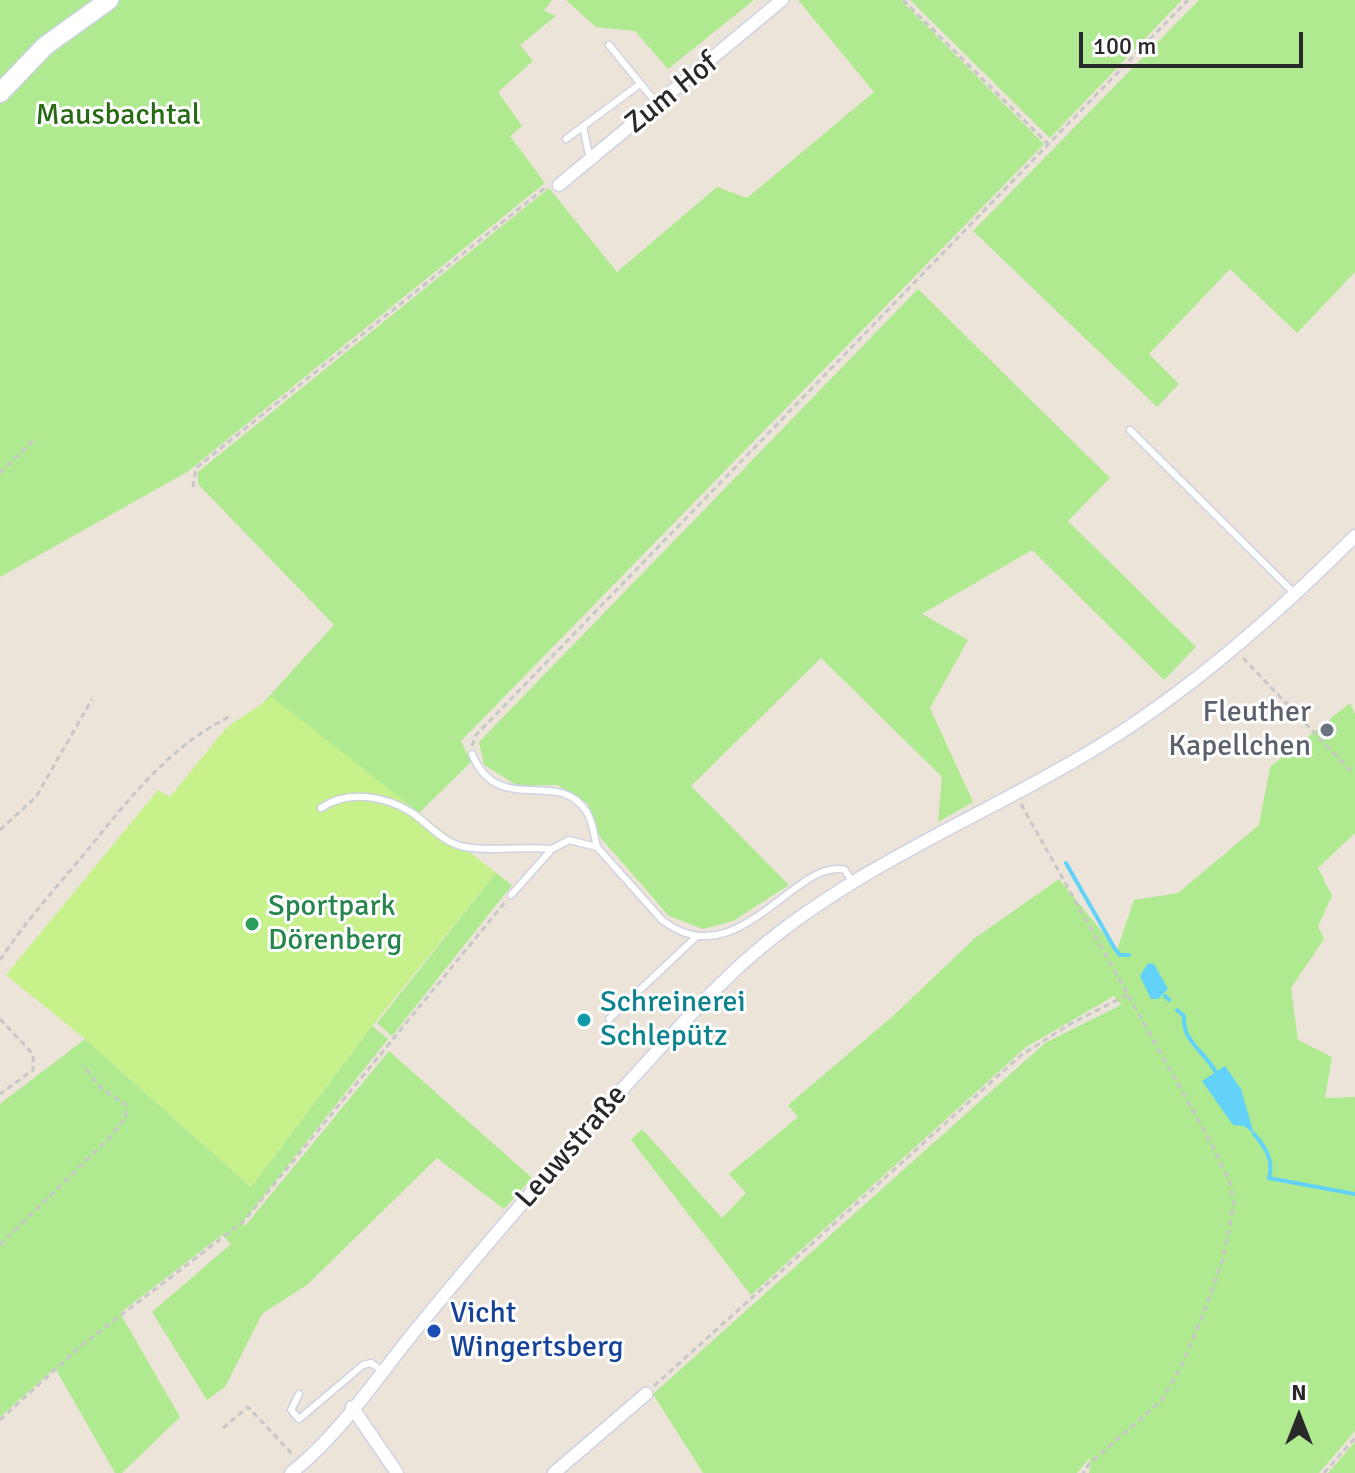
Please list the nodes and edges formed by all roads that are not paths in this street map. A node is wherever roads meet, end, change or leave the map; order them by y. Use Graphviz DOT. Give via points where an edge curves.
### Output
graph roads {
  1 [pos="109,0"];
  2 [pos="782,0"];
  3 [pos="609,45"];
  4 [pos="640,84"];
  5 [pos="0,93"];
  6 [pos="658,105"];
  7 [pos="583,126"];
  8 [pos="566,139"];
  9 [pos="590,160"];
  10 [pos="559,185"];
  11 [pos="1130,430"];
  12 [pos="1355,536"];
  13 [pos="1294,593"];
  14 [pos="472,754"];
  15 [pos="321,808"];
  16 [pos="597,847"];
  17 [pos="552,849"];
  18 [pos="851,880"];
  19 [pos="511,895"];
  20 [pos="696,937"];
  21 [pos="609,1019"];
  22 [pos="381,1370"];
  23 [pos="299,1394"];
  24 [pos="646,1394"];
  25 [pos="352,1407"];
  26 [pos="291,1473"];
  27 [pos="397,1473"];
  28 [pos="554,1473"];
  1 -- 5 [label="main road" via="45,46"];
  2 -- 6 [label="street, Zum Hof"];
  3 -- 4 [label="lane"];
  4 -- 6 [label="lane"];
  4 -- 7 [label="lane"];
  6 -- 9 [label="street, Zum Hof"];
  7 -- 8 [label="lane"];
  7 -- 9 [label="lane"];
  9 -- 10 [label="street, Zum Hof"];
  11 -- 13 [label="lane"];
  12 -- 13 [label="street, Leuwstraße"];
  13 -- 18 [label="street, Leuwstraße" via="1186,687 1136,722 1015,794"];
  14 -- 16 [label="lane" via="483,773 503,788 557,791 579,803 588,814"];
  15 -- 17 [label="lane" via="352,795 413,813 463,847"];
  16 -- 17 [label="lane" via="569,840"];
  16 -- 20 [label="lane" via="662,920"];
  17 -- 19 [label="lane"];
  18 -- 20 [label="lane" via="845,870 827,871 736,927"];
  18 -- 22 [label="street, Leuwstraße" via="794,921 699,1005"];
  20 -- 21 [label="lane"];
  22 -- 23 [label="lane" via="371,1363 363,1365 299,1419 291,1410"];
  22 -- 25 [label="street, Leuwstraße"];
  24 -- 28 [label="street"];
  25 -- 26 [label="street, Leuwstraße"];
  25 -- 27 [label="street"];
}
